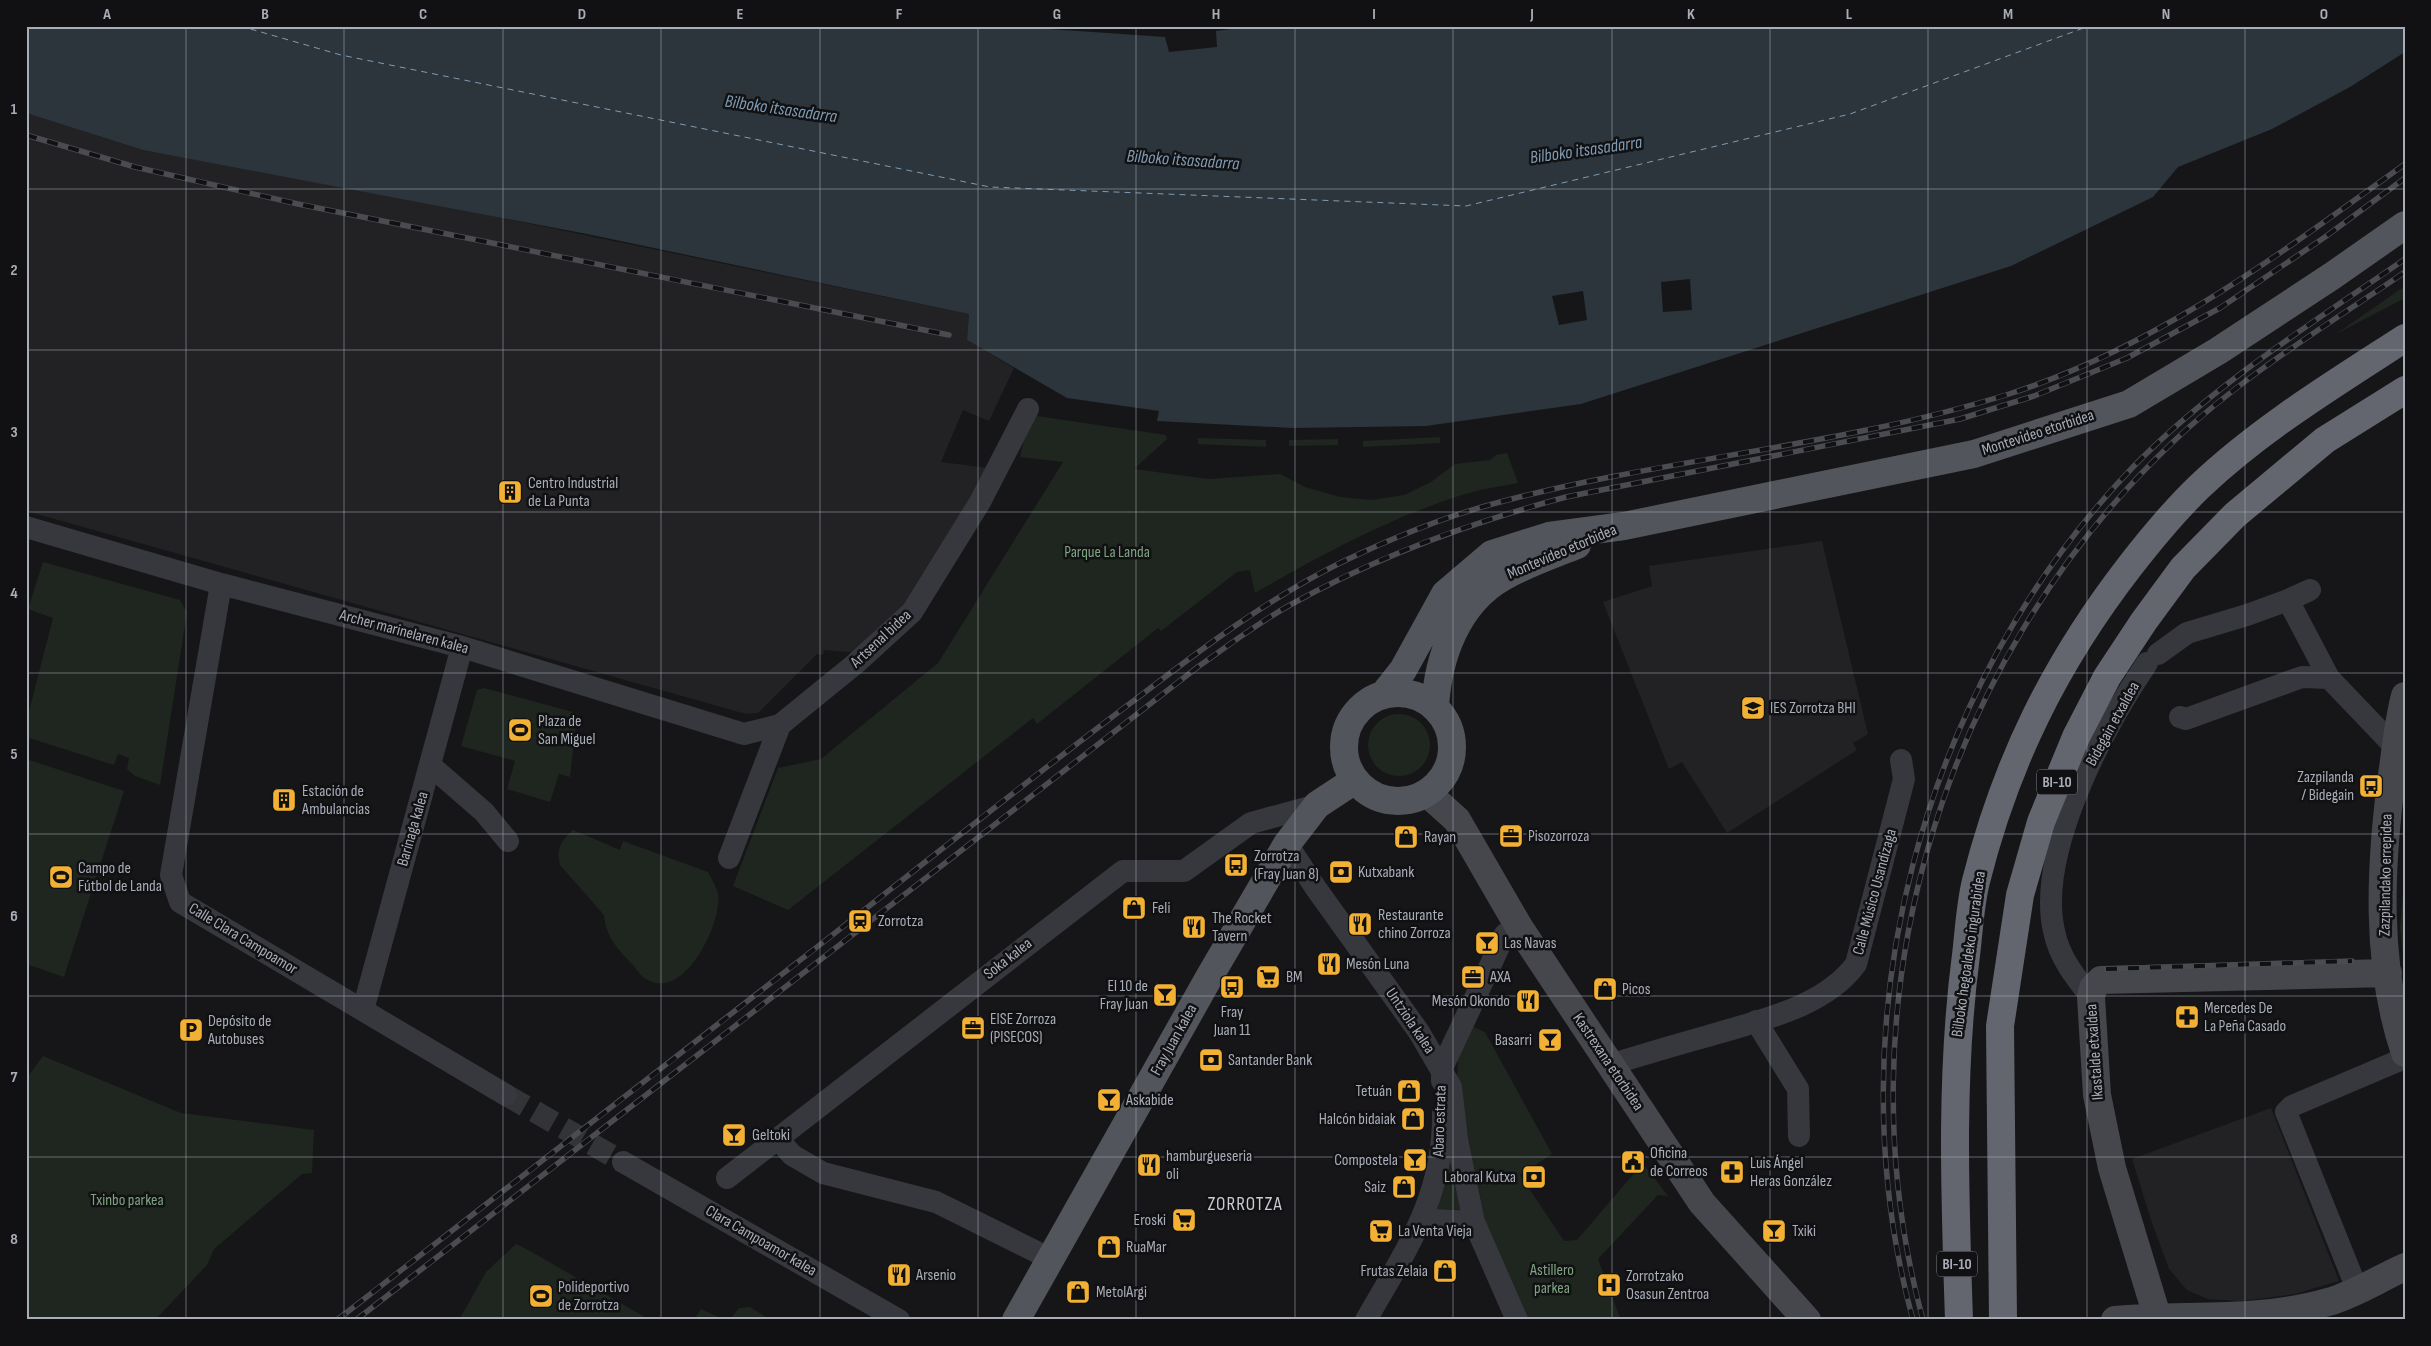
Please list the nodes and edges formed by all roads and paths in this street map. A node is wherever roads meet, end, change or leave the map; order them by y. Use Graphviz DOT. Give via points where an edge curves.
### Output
graph roads {
  1 [pos="2405,224"];
  2 [pos="2405,338"];
  3 [pos="2405,390"];
  4 [pos="1028,408"];
  5 [pos="1624,526"];
  6 [pos="26,527"];
  7 [pos="221,584"];
  8 [pos="2310,590"];
  9 [pos="2288,600"];
  10 [pos="462,647"];
  11 [pos="2329,678"];
  12 [pos="1384,694"];
  13 [pos="2405,696"];
  14 [pos="1435,707"];
  15 [pos="2180,717"];
  16 [pos="780,725"];
  17 [pos="2396,748"];
  18 [pos="1901,760"];
  19 [pos="431,766"];
  20 [pos="1355,780"];
  21 [pos="1427,793"];
  22 [pos="1317,805"];
  23 [pos="508,842"];
  24 [pos="1288,844"];
  25 [pos="729,858"];
  26 [pos="1519,926"];
  27 [pos="2388,973"];
  28 [pos="2091,997"];
  29 [pos="363,1010"];
  30 [pos="1756,1021"];
  31 [pos="2405,1053"];
  32 [pos="2405,1058"];
  33 [pos="1609,1065"];
  34 [pos="1442,1068"];
  35 [pos="506,1095"];
  36 [pos="1799,1136"];
  37 [pos="778,1140"];
  38 [pos="622,1162"];
  39 [pos="727,1178"];
  40 [pos="1474,1222"];
  41 [pos="1420,1224"];
  42 [pos="1051,1259"];
  43 [pos="2405,1267"];
  44 [pos="2357,1289"];
  45 [pos="2003,1315"];
  46 [pos="2157,1316"];
  47 [pos="900,1320"];
  48 [pos="1016,1320"];
  49 [pos="1366,1320"];
  50 [pos="1517,1320"];
  51 [pos="1808,1320"];
  52 [pos="1959,1320"];
  53 [pos="2115,1320"];
  1 -- 5 [label="main road, Montevideo etorbidea" via="2218,351 2129,404 1974,454"];
  2 -- 52 [label="highway, Bilboko hegoaldeko ingurabidea / BI-10" via="2293,410 2199,487 2106,596 2067,654 2034,716 2000,802 1975,883 1958,1015 1954,1100"];
  3 -- 45 [label="highway, BI-10" via="2325,440 2235,515 2183,568 2107,677 2076,737 2041,822 2020,896 2000,1026"];
  4 -- 16 [label="street, Artsenal bidea" via="980,502 912,612"];
  5 -- 12 [label="main road, Montevideo etorbidea" via="1549,536 1492,554 1445,594 1403,670"];
  5 -- 14 [label="main road, Montevideo etorbidea" via="1501,578 1471,603 1454,627 1440,670"];
  6 -- 7 [label="street, Archer marinelaren kalea"];
  7 -- 10 [label="street, Archer marinelaren kalea"];
  7 -- 29 [label="street, Calle Clara Campoamor" via="172,875 180,902"];
  8 -- 9 [label="street, Bidegain etxaldea"];
  9 -- 11 [label="street"];
  9 -- 28 [label="street, Bidegain etxaldea" via="2187,633 2157,661 2113,717 2068,816 2052,881 2054,932 2064,959"];
  10 -- 16 [label="street, Archer marinelaren kalea" via="744,734"];
  10 -- 19 [label="street, Barinaga kalea"];
  11 -- 15 [label="street" via="2302,677 2186,719"];
  11 -- 17 [label="street"];
  12 -- 14 [label="main road" via="1402,692"];
  12 -- 20 [label="main road" via="1367,701 1354,713 1346,729 1343,747 1346,764"];
  13 -- 17 [label="street, Zazpilandako errepidea"];
  14 -- 21 [label="main road" via="1451,734 1452,751 1440,782"];
  16 -- 25 [label="street, Artsenal bidea"];
  17 -- 27 [label="street, Zazpilandako errepidea" via="2384,841 2383,898"];
  18 -- 30 [label="street, Calle Músico Usandizaga" via="1904,779 1856,964 1848,975 1820,994 1780,1014"];
  19 -- 23 [label="street" via="484,812"];
  19 -- 29 [label="street, Barinaga kalea"];
  20 -- 21 [label="main road" via="1380,799 1396,802"];
  20 -- 22 [label="main road, Fray Juan kalea"];
  21 -- 26 [label="street, Kastrexana etorbidea" via="1457,820"];
  22 -- 24 [label="main road, Fray Juan kalea"];
  22 -- 37 [label="street, Soka kalea" via="1251,824 1184,871 1124,871"];
  24 -- 34 [label="street, Untziola kalea" via="1314,887"];
  24 -- 42 [label="main road, Fray Juan kalea"];
  26 -- 33 [label="street, Kastrexana etorbidea"];
  26 -- 34 [label="street, Abaro estrata" via="1505,934"];
  27 -- 28 [label="street, Ikastalde etxaldea" via="2101,980 2093,988"];
  27 -- 31 [label="street, Zazpilandako errepidea"];
  28 -- 46 [label="street, Ikastalde etxaldea" via="2097,1095 2112,1168"];
  29 -- 35 [label="street, Calle Clara Campoamor"];
  30 -- 33 [label="street, Calle Músico Usandizaga"];
  30 -- 36 [label="street" via="1798,1089"];
  32 -- 44 [label="street" via="2292,1106 2286,1112"];
  33 -- 51 [label="street, Kastrexana etorbidea" via="1702,1203"];
  34 -- 40 [label="street, Untziola kalea" via="1451,1087 1457,1139"];
  34 -- 41 [label="street, Abaro estrata" via="1443,1139 1436,1180"];
  37 -- 39 [label="street, Soka kalea"];
  37 -- 42 [label="street" via="792,1155 823,1173 936,1202"];
  38 -- 47 [label="street, Clara Campoamor kalea"];
  40 -- 41 [label="street" via="1436,1220"];
  40 -- 50 [label="street, Untziola kalea"];
  41 -- 49 [label="street, Abaro estrata"];
  42 -- 48 [label="main road, Fray Juan kalea"];
  43 -- 44 [label="street"];
  44 -- 46 [label="street" via="2329,1302 2264,1315"];
  46 -- 53 [label="street"];
}
